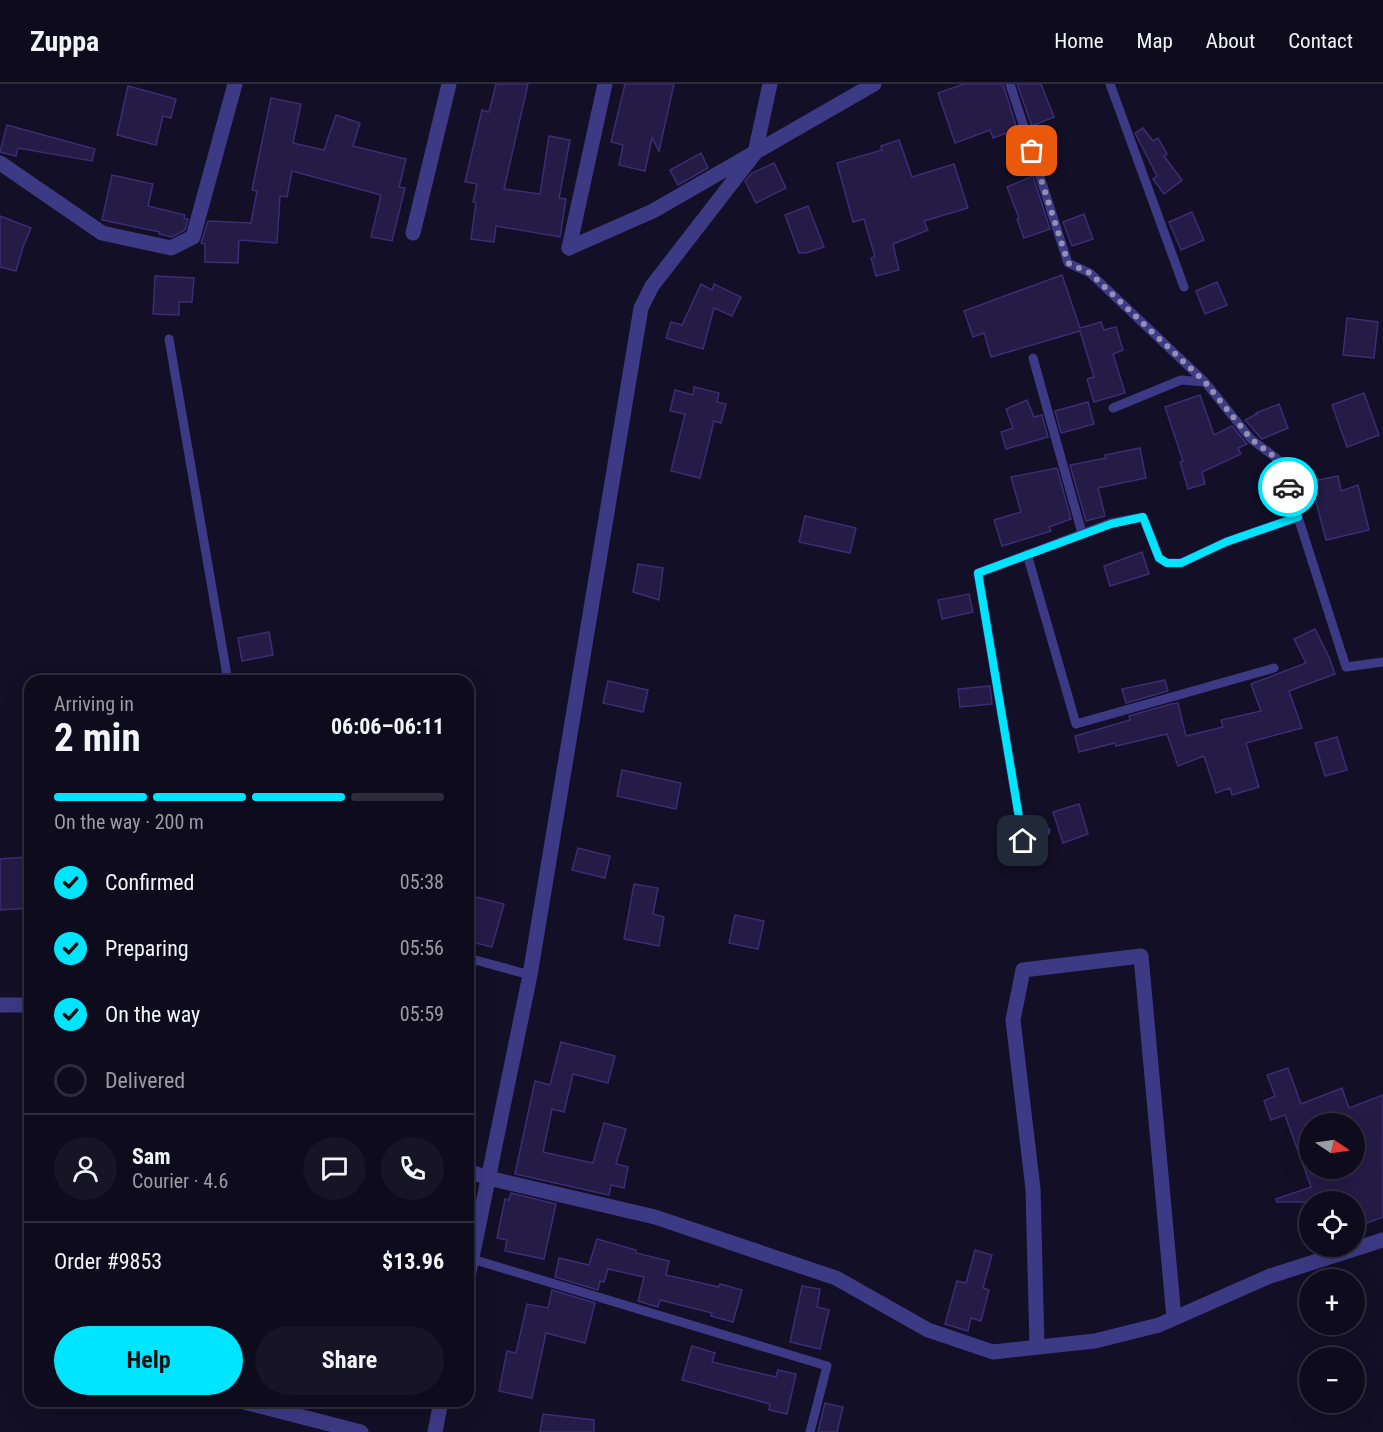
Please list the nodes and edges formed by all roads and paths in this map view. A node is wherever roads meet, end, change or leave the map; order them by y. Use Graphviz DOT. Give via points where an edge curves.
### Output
graph roads {
  1 [pos="235,84"];
  2 [pos="449,84"];
  3 [pos="605,84"];
  4 [pos="770,84"];
  5 [pos="874,84"];
  6 [pos="1010,84"];
  7 [pos="1110,84"];
  8 [pos="755,153"];
  9 [pos="0,162"];
  10 [pos="413,233"];
  11 [pos="1185,287"];
  12 [pos="169,339"];
  13 [pos="1033,358"];
  14 [pos="1205,382"];
  15 [pos="1113,408"];
  16 [pos="1298,517"];
  17 [pos="1082,533"];
  18 [pos="1027,554"];
  19 [pos="1383,662"];
  20 [pos="1274,668"];
  21 [pos="227,675"];
  22 [pos="1046,831"];
  23 [pos="474,960"];
  24 [pos="530,975"];
  25 [pos="0,1005"];
  26 [pos="24,1005"];
  27 [pos="474,1174"];
  28 [pos="488,1178"];
  29 [pos="1383,1240"];
  30 [pos="474,1249"];
  31 [pos="474,1260"];
  32 [pos="1174,1318"];
  33 [pos="1037,1347"];
  34 [pos="263,1407"];
  35 [pos="440,1407"];
  36 [pos="361,1432"];
  37 [pos="435,1432"];
  38 [pos="810,1432"];
  1 -- 9 [label="street" via="193,237 171,248 102,233"];
  2 -- 10 [label="street"];
  3 -- 8 [label="street" via="569,248 653,211"];
  4 -- 8 [label="street"];
  5 -- 8 [label="street"];
  6 -- 14 [label="lane" via="1068,263 1090,273"];
  7 -- 11 [label="lane"];
  8 -- 24 [label="street" via="652,286 641,308"];
  12 -- 21 [label="lane"];
  13 -- 17 [label="lane"];
  14 -- 15 [label="lane" via="1181,380"];
  14 -- 16 [label="lane" via="1251,439 1280,461"];
  16 -- 17 [label="lane" via="1226,542 1181,563 1167,563 1159,558 1143,517"];
  16 -- 19 [label="lane" via="1346,666"];
  17 -- 18 [label="lane"];
  18 -- 20 [label="lane" via="1076,724"];
  18 -- 22 [label="lane" via="978,573 1023,841"];
  23 -- 24 [label="lane"];
  24 -- 28 [label="street"];
  25 -- 26 [label="street"];
  27 -- 28 [label="street"];
  28 -- 30 [label="street"];
  28 -- 33 [label="street" via="655,1217 836,1278 928,1330 993,1352"];
  29 -- 32 [label="street" via="1269,1276"];
  31 -- 38 [label="lane" via="827,1366"];
  32 -- 33 [label="street" via="1095,1341"];
  32 -- 33 [label="street" via="1141,956 1023,970 1013,1020 1032,1189"];
  34 -- 36 [label="street"];
  35 -- 37 [label="street"];
}
